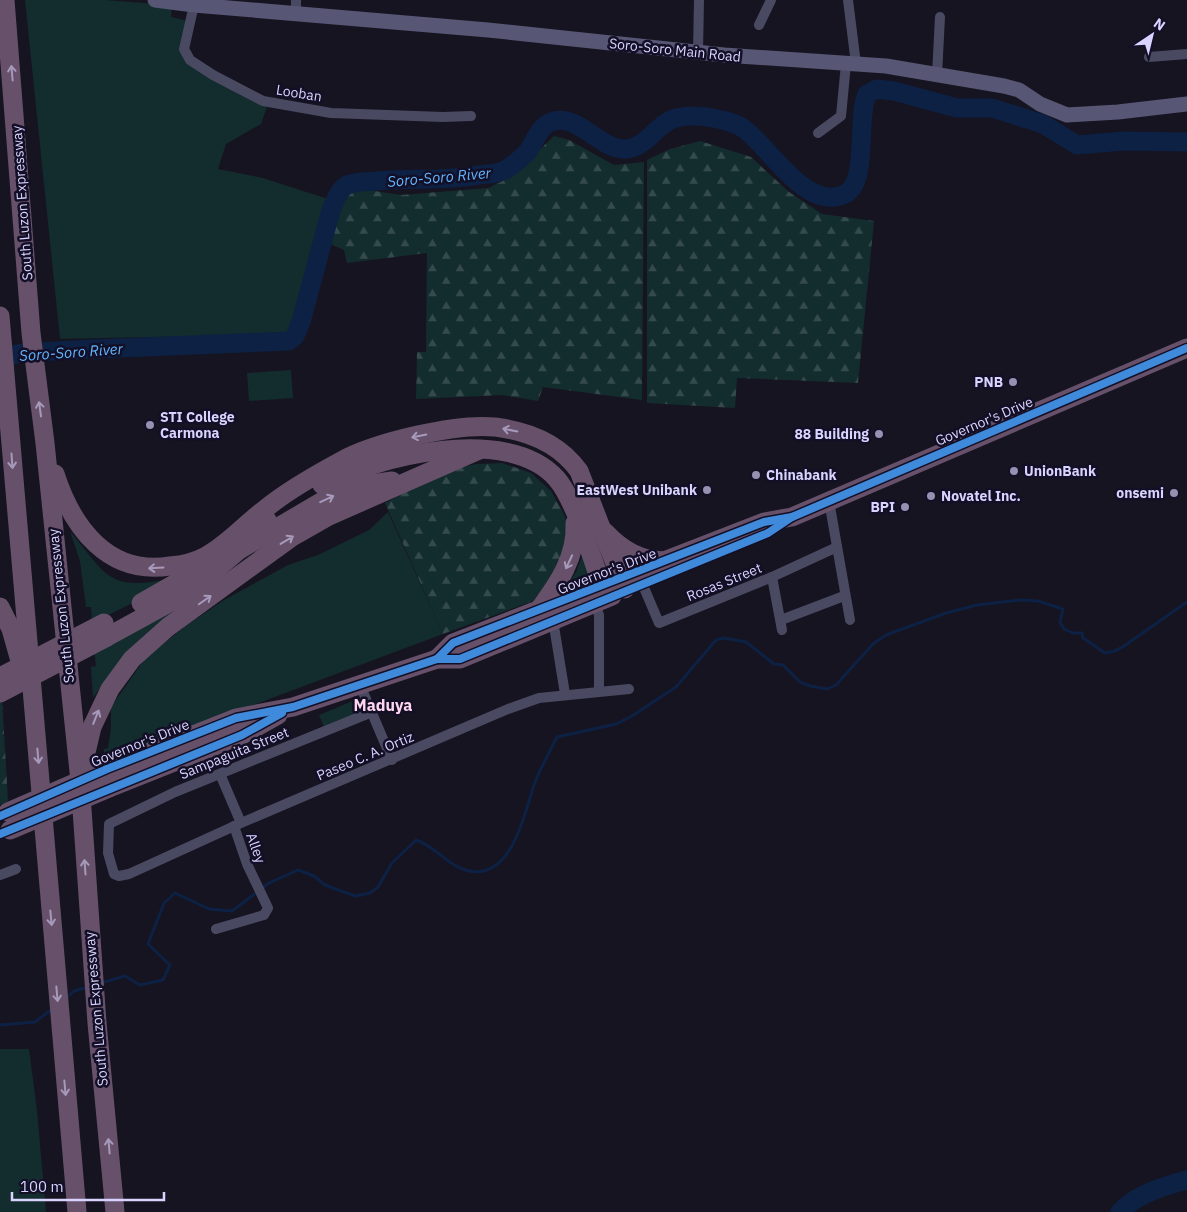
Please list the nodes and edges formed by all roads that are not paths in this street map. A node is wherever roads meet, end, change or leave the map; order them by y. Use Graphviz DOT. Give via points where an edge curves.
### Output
graph roads {
  1 [pos="5,0"];
  2 [pos="155,0"];
  3 [pos="699,0"];
  4 [pos="771,0"];
  5 [pos="848,0"];
  6 [pos="194,5"];
  7 [pos="296,7"];
  8 [pos="940,17"];
  9 [pos="759,25"];
  10 [pos="698,52"];
  11 [pos="1187,54"];
  12 [pos="1149,57"];
  13 [pos="851,64"];
  14 [pos="937,74"];
  15 [pos="1187,104"];
  16 [pos="471,116"];
  17 [pos="818,133"];
  18 [pos="0,316"];
  19 [pos="1187,348"];
  20 [pos="7,395"];
  21 [pos="0,429"];
  22 [pos="45,443"];
  23 [pos="478,450"];
  24 [pos="422,477"];
  25 [pos="829,501"];
  26 [pos="575,514"];
  27 [pos="792,517"];
  28 [pos="602,529"];
  29 [pos="837,547"];
  30 [pos="239,550"];
  31 [pos="204,557"];
  32 [pos="667,561"];
  33 [pos="772,577"];
  34 [pos="629,584"];
  35 [pos="601,596"];
  36 [pos="844,596"];
  37 [pos="0,607"];
  38 [pos="546,615"];
  39 [pos="850,620"];
  40 [pos="105,630"];
  41 [pos="0,677"];
  42 [pos="360,685"];
  43 [pos="629,689"];
  44 [pos="599,691"];
  45 [pos="0,693"];
  46 [pos="565,694"];
  47 [pos="293,707"];
  48 [pos="34,708"];
  49 [pos="372,712"];
  50 [pos="392,760"];
  51 [pos="220,774"];
  52 [pos="80,781"];
  53 [pos="4,823"];
  54 [pos="237,824"];
  55 [pos="16,868"];
  56 [pos="0,875"];
  57 [pos="119,876"];
  58 [pos="216,929"];
  59 [pos="77,1212"];
  60 [pos="115,1212"];
  22 -- 1 [label="highway, South Luzon Expressway, one-way" via="35,375"];
  2 -- 6 [label="street, Soro-Soro Main Road"];
  3 -- 10 [label="street"];
  4 -- 9 [label="street"];
  5 -- 13 [label="street"];
  6 -- 7 [label="street, Soro-Soro Main Road"];
  6 -- 16 [label="street, Looban" via="184,48 190,60 263,102 331,113 444,118"];
  7 -- 10 [label="street, Soro-Soro Main Road"];
  8 -- 14 [label="street"];
  10 -- 13 [label="street, Soro-Soro Main Road"];
  11 -- 12 [label="street"];
  13 -- 14 [label="street, Soro-Soro Main Road"];
  13 -- 17 [label="street" via="841,116"];
  14 -- 15 [label="street, Soro-Soro Main Road" via="1019,90 1040,104 1067,115"];
  18 -- 20 [label="highway"];
  19 -- 25 [label="highway, Governor's Drive"];
  20 -- 21 [label="highway"];
  20 -- 48 [label="highway, one-way"];
  31 -- 22 [label="highway, one-way" via="151,568 130,565 103,550 72,513 60,490"];
  22 -- 52 [label="highway, South Luzon Expressway"];
  23 -- 24 [label="highway"];
  23 -- 26 [label="highway" via="512,453 534,462 552,474 566,492"];
  23 -- 30 [label="highway" via="434,450 349,472 285,506"];
  30 -- 24 [label="highway, one-way" via="351,488"];
  52 -- 24 [label="highway, one-way" via="92,727 100,707 120,674 148,644 292,537 362,501"];
  25 -- 27 [label="highway, Governor's Drive"];
  25 -- 29 [label="street"];
  26 -- 35 [label="highway"];
  26 -- 38 [label="highway, one-way" via="576,540 572,555 558,581"];
  27 -- 32 [label="highway, Governor's Drive" via="764,522"];
  27 -- 34 [label="highway, Governor's Drive" via="768,533"];
  28 -- 31 [label="highway, one-way" via="579,471 566,456 551,444 516,431 476,426 378,446 340,461 284,495"];
  28 -- 32 [label="highway" via="636,556"];
  28 -- 34 [label="highway"];
  29 -- 33 [label="street, Rosas Street"];
  29 -- 36 [label="street"];
  30 -- 40 [label="highway" via="191,591"];
  31 -- 40 [label="highway" via="183,579"];
  32 -- 34 [label="highway, Governor's Drive"];
  33 -- 34 [label="street, Rosas Street" via="659,623"];
  33 -- 36 [label="street" via="782,625"];
  34 -- 35 [label="highway, Governor's Drive"];
  35 -- 38 [label="highway, Governor's Drive"];
  35 -- 44 [label="street"];
  36 -- 39 [label="street"];
  37 -- 48 [label="highway" via="11,630"];
  38 -- 42 [label="highway, Governor's Drive" via="453,643 437,659"];
  38 -- 46 [label="street"];
  40 -- 41 [label="highway, bridge"];
  40 -- 45 [label="highway, bridge"];
  42 -- 47 [label="highway, Governor's Drive"];
  42 -- 49 [label="street"];
  43 -- 44 [label="street, Paseo C. A. Ortiz"];
  44 -- 46 [label="street, Paseo C. A. Ortiz"];
  46 -- 50 [label="street, Paseo C. A. Ortiz" via="539,698 508,709"];
  47 -- 53 [label="highway, Governor's Drive, bridge" via="242,735 109,788"];
  47 -- 53 [label="highway, Governor's Drive, bridge" via="236,718 107,769"];
  48 -- 59 [label="highway, one-way"];
  49 -- 50 [label="street"];
  49 -- 51 [label="street, Sampaguita Street"];
  50 -- 54 [label="street, Paseo C. A. Ortiz"];
  51 -- 54 [label="street, Alley"];
  51 -- 57 [label="street, Sampaguita Street" via="174,792 110,824 108,853 114,874"];
  60 -- 52 [label="highway, South Luzon Expressway, one-way" via="97,1023"];
  54 -- 57 [label="street, Paseo C. A. Ortiz"];
  54 -- 58 [label="street, Alley" via="254,879 268,908 264,915"];
  55 -- 56 [label="street"];
}
